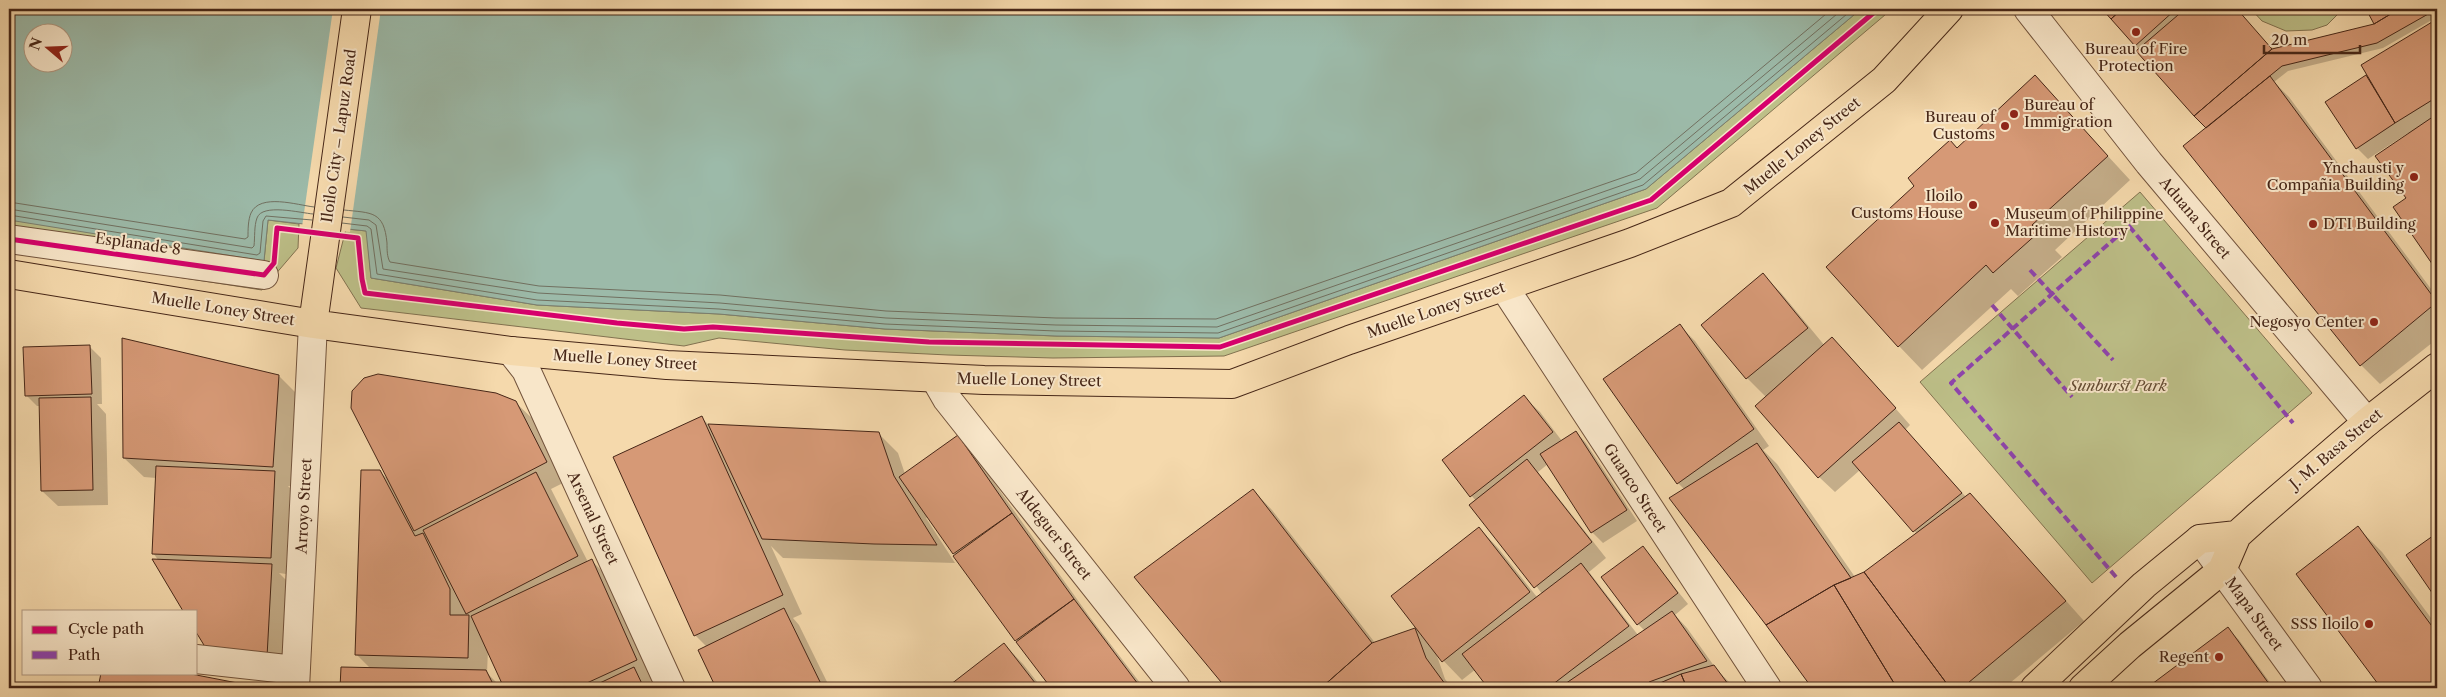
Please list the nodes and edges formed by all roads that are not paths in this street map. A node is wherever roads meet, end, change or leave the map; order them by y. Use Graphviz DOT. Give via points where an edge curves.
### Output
graph roads {
  1 [pos="358,9"];
  2 [pos="1949,9"];
  3 [pos="2028,9"];
  4 [pos="9,239"];
  5 [pos="9,274"];
  6 [pos="264,275"];
  7 [pos="1504,287"];
  8 [pos="313,324"];
  9 [pos="512,351"];
  10 [pos="2437,366"];
  11 [pos="935,378"];
  12 [pos="2367,422"];
  13 [pos="2237,535"];
  14 [pos="2200,539"];
  15 [pos="2222,570"];
  16 [pos="198,659"];
  17 [pos="295,679"];
  18 [pos="671,688"];
  19 [pos="1176,688"];
  20 [pos="1767,688"];
  21 [pos="2035,688"];
  22 [pos="2084,688"];
  23 [pos="2308,688"];
  1 -- 8 [label="main road, Iloilo City – Lapuz Road"];
  2 -- 7 [label="main road, Muelle Loney Street" via="1884,80 1731,203"];
  3 -- 12 [label="street, Aduana Street" via="2149,163"];
  4 -- 6 [label="street, Esplanade 8"];
  5 -- 8 [label="main road, Muelle Loney Street"];
  7 -- 11 [label="main road, Muelle Loney Street" via="1232,384"];
  7 -- 20 [label="street, Guanco Street"];
  8 -- 9 [label="main road, Muelle Loney Street"];
  8 -- 17 [label="street, Arroyo Street"];
  9 -- 11 [label="main road, Muelle Loney Street" via="667,365"];
  9 -- 18 [label="street, Arsenal Street" via="526,370"];
  10 -- 12 [label="main road, J. M. Basa Street"];
  11 -- 19 [label="street, Aldeguer Street" via="947,399"];
  12 -- 13 [label="main road, J. M. Basa Street"];
  13 -- 14 [label="main road"];
  13 -- 15 [label="main road, J. M. Basa Street"];
  14 -- 15 [label="street, Mapa Street"];
  14 -- 21 [label="main road" via="2144,585"];
  15 -- 22 [label="main road, J. M. Basa Street" via="2130,645"];
  15 -- 23 [label="street, Mapa Street"];
  16 -- 17 [label="street"];
}
